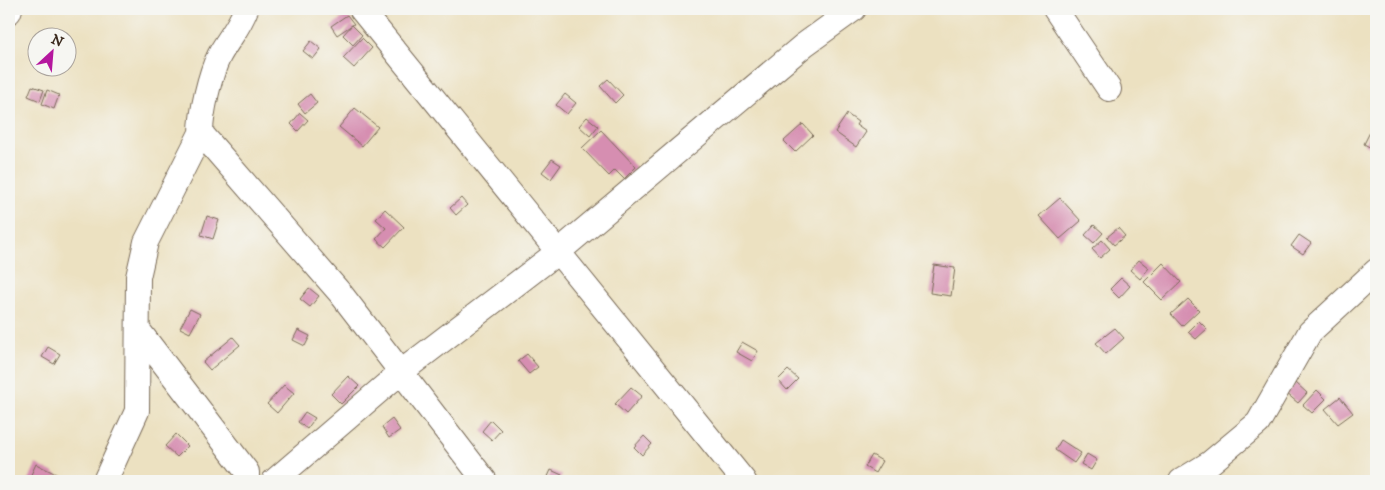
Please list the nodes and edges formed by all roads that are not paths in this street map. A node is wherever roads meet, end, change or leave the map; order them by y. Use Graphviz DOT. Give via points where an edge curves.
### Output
graph roads {
  1 [pos="246,9"];
  2 [pos="361,9"];
  3 [pos="854,9"];
  4 [pos="1055,9"];
  5 [pos="1109,89"];
  6 [pos="201,132"];
  7 [pos="558,252"];
  8 [pos="1376,271"];
  9 [pos="139,331"];
  10 [pos="401,372"];
  11 [pos="105,481"];
  12 [pos="247,481"];
  13 [pos="274,481"];
  14 [pos="485,481"];
  15 [pos="744,481"];
  16 [pos="1181,481"];
  1 -- 6 [label="street" via="239,27 218,57 201,117"];
  2 -- 7 [label="street"];
  3 -- 7 [label="street" via="804,45"];
  4 -- 5 [label="street"];
  6 -- 9 [label="street" via="146,242 138,277"];
  6 -- 10 [label="street" via="341,294"];
  7 -- 10 [label="street"];
  7 -- 15 [label="street"];
  8 -- 16 [label="street" via="1310,332 1258,423 1210,463"];
  9 -- 11 [label="street" via="137,411"];
  9 -- 12 [label="street" via="247,472"];
  10 -- 13 [label="street"];
  10 -- 14 [label="street"];
}
